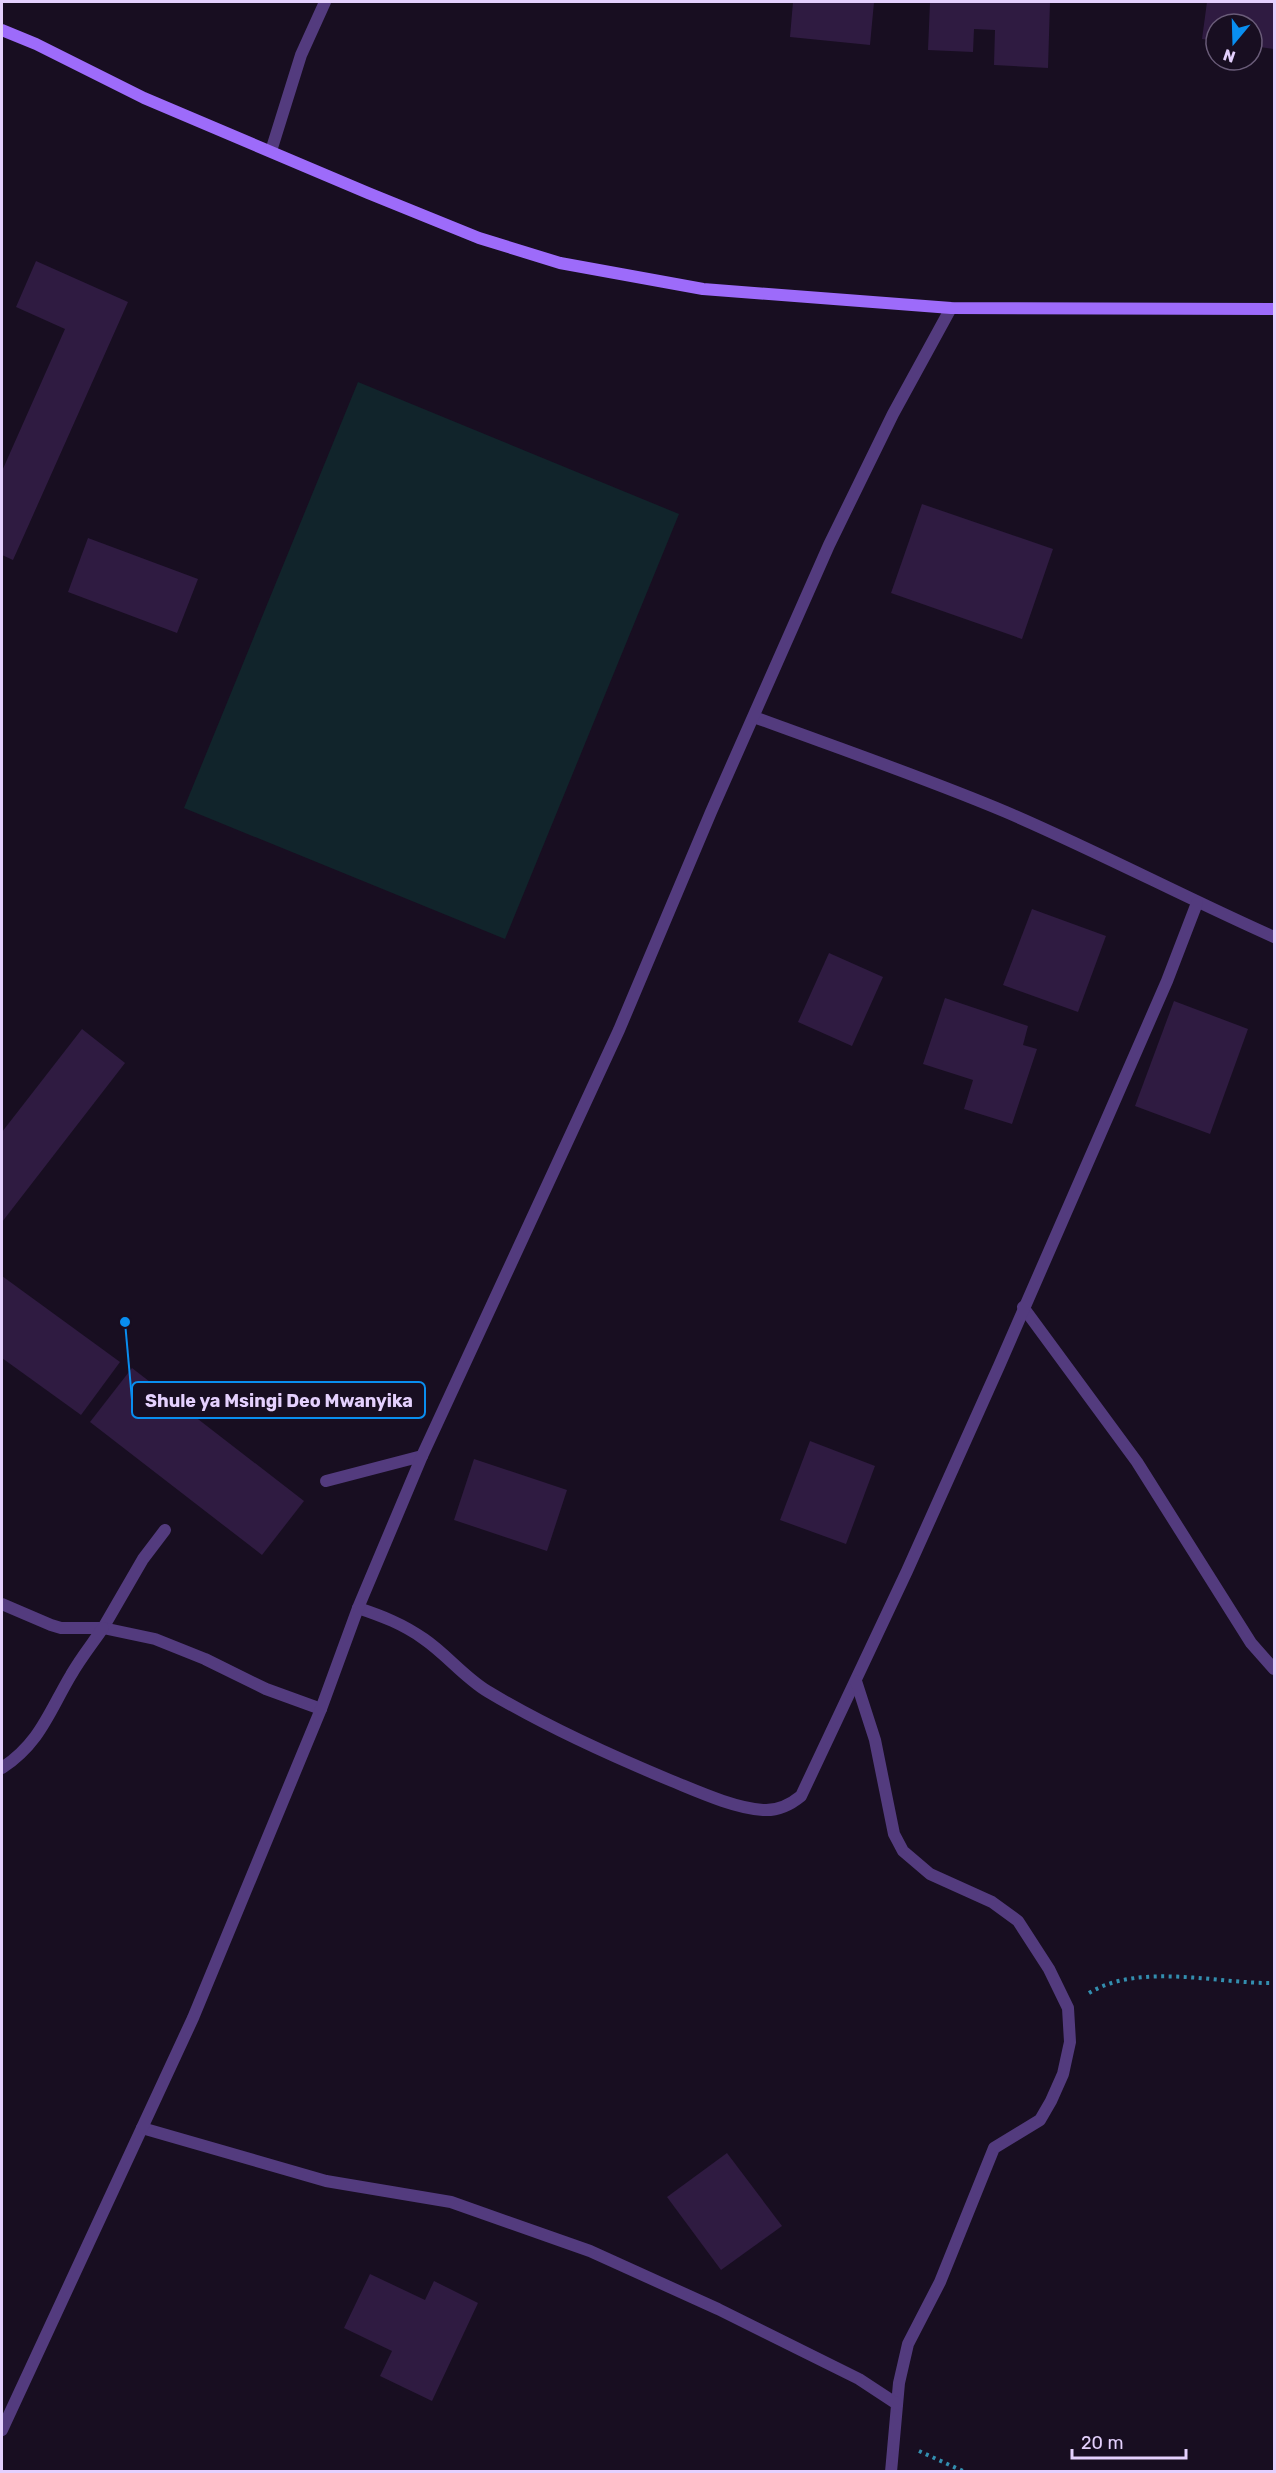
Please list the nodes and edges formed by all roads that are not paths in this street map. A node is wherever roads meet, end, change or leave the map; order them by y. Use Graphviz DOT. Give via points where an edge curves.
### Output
graph roads {
  1 [pos="325,2"];
  2 [pos="2,30"];
  3 [pos="271,151"];
  4 [pos="951,308"];
  5 [pos="1275,309"];
  6 [pos="754,717"];
  7 [pos="1197,903"];
  8 [pos="1275,937"];
  9 [pos="1023,1307"];
  10 [pos="422,1456"];
  11 [pos="326,1481"];
  12 [pos="165,1530"];
  13 [pos="2,1604"];
  14 [pos="358,1608"];
  15 [pos="103,1628"];
  16 [pos="1275,1669"];
  17 [pos="856,1681"];
  18 [pos="321,1709"];
  19 [pos="2,1767"];
  20 [pos="142,2128"];
  21 [pos="897,2404"];
  22 [pos="2,2430"];
  23 [pos="891,2472"];
  1 -- 3 [label="street" via="301,55"];
  2 -- 3 [label="street" via="144,98"];
  3 -- 4 [label="street" via="479,238 560,263 703,289"];
  4 -- 5 [label="street"];
  4 -- 6 [label="street" via="834,535"];
  6 -- 7 [label="street" via="1004,812 1118,862"];
  6 -- 10 [label="street" via="619,1030"];
  7 -- 8 [label="street"];
  7 -- 9 [label="street" via="1163,992"];
  9 -- 16 [label="street" via="1137,1462 1251,1643"];
  9 -- 17 [label="street"];
  10 -- 11 [label="street"];
  10 -- 14 [label="street"];
  12 -- 15 [label="street" via="143,1559"];
  13 -- 15 [label="street" via="61,1628"];
  14 -- 17 [label="street" via="392,1619 424,1639 485,1689 557,1728 702,1793 763,1810 784,1807 804,1792"];
  14 -- 18 [label="street"];
  15 -- 18 [label="street" via="163,1642 266,1689"];
  15 -- 19 [label="street" via="37,1737"];
  17 -- 21 [label="street" via="875,1740 894,1834 903,1851 930,1874 992,1902 1018,1921 1068,2008 1070,2042 1063,2074 1040,2120 994,2148 940,2282 908,2344"];
  18 -- 20 [label="street" via="193,2018"];
  20 -- 21 [label="street" via="326,2181 451,2202 590,2251 859,2379"];
  20 -- 22 [label="street"];
  21 -- 23 [label="street"];
}
